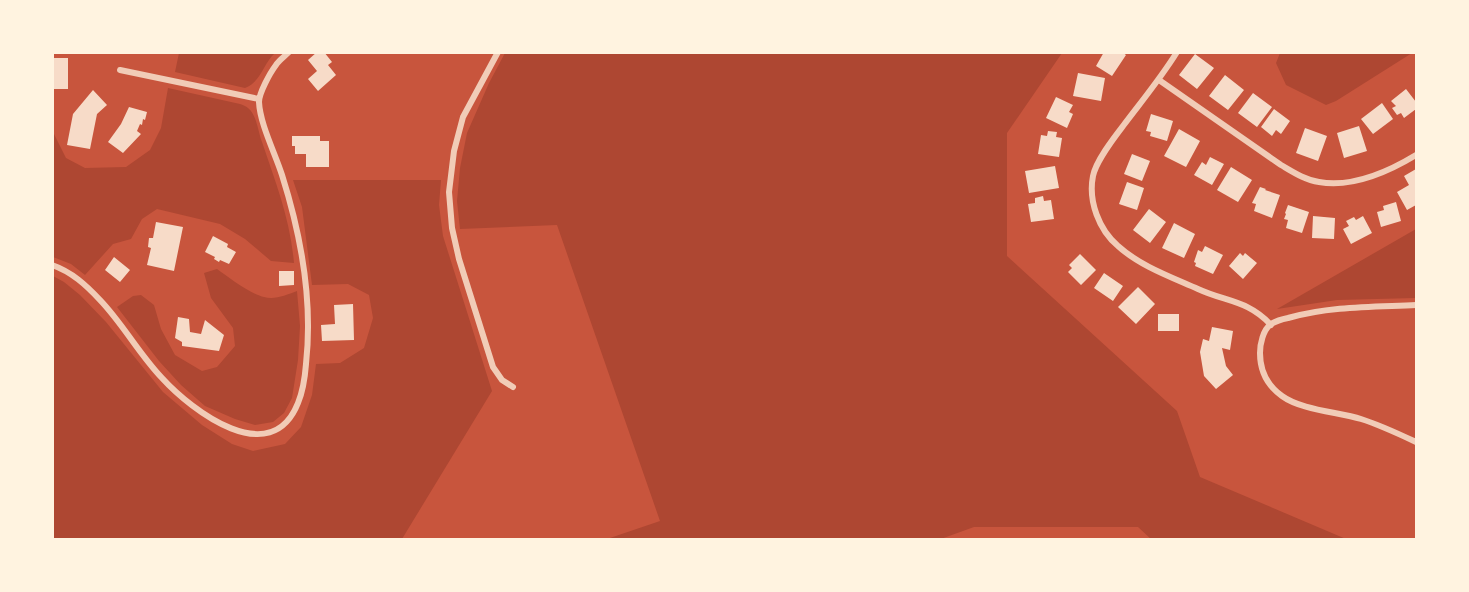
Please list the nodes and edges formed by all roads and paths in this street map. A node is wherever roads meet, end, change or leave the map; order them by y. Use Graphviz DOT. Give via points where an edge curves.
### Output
graph roads {
  1 [pos="289,52"];
  2 [pos="498,52"];
  3 [pos="1177,52"];
  4 [pos="120,70"];
  5 [pos="1159,80"];
  6 [pos="259,99"];
  7 [pos="1416,155"];
  8 [pos="52,266"];
  9 [pos="1416,305"];
  10 [pos="1270,325"];
  11 [pos="513,387"];
  12 [pos="1416,442"];
  1 -- 6 [label="street" via="276,65"];
  2 -- 11 [label="street" via="463,117 449,192 459,259 493,367"];
  3 -- 5 [label="street"];
  4 -- 6 [label="street"];
  5 -- 7 [label="street" via="1299,176 1320,182 1368,178"];
  5 -- 10 [label="street" via="1105,151 1093,176 1092,199 1100,224 1117,246 1142,263 1208,294 1253,309"];
  6 -- 8 [label="street" via="295,218 308,311 304,382 298,404 287,422 270,433 251,435 205,415 161,378 122,325 81,281"];
  9 -- 10 [label="street" via="1332,309"];
  10 -- 12 [label="street" via="1263,335 1260,366 1267,382 1282,397 1301,406 1362,419"];
}
